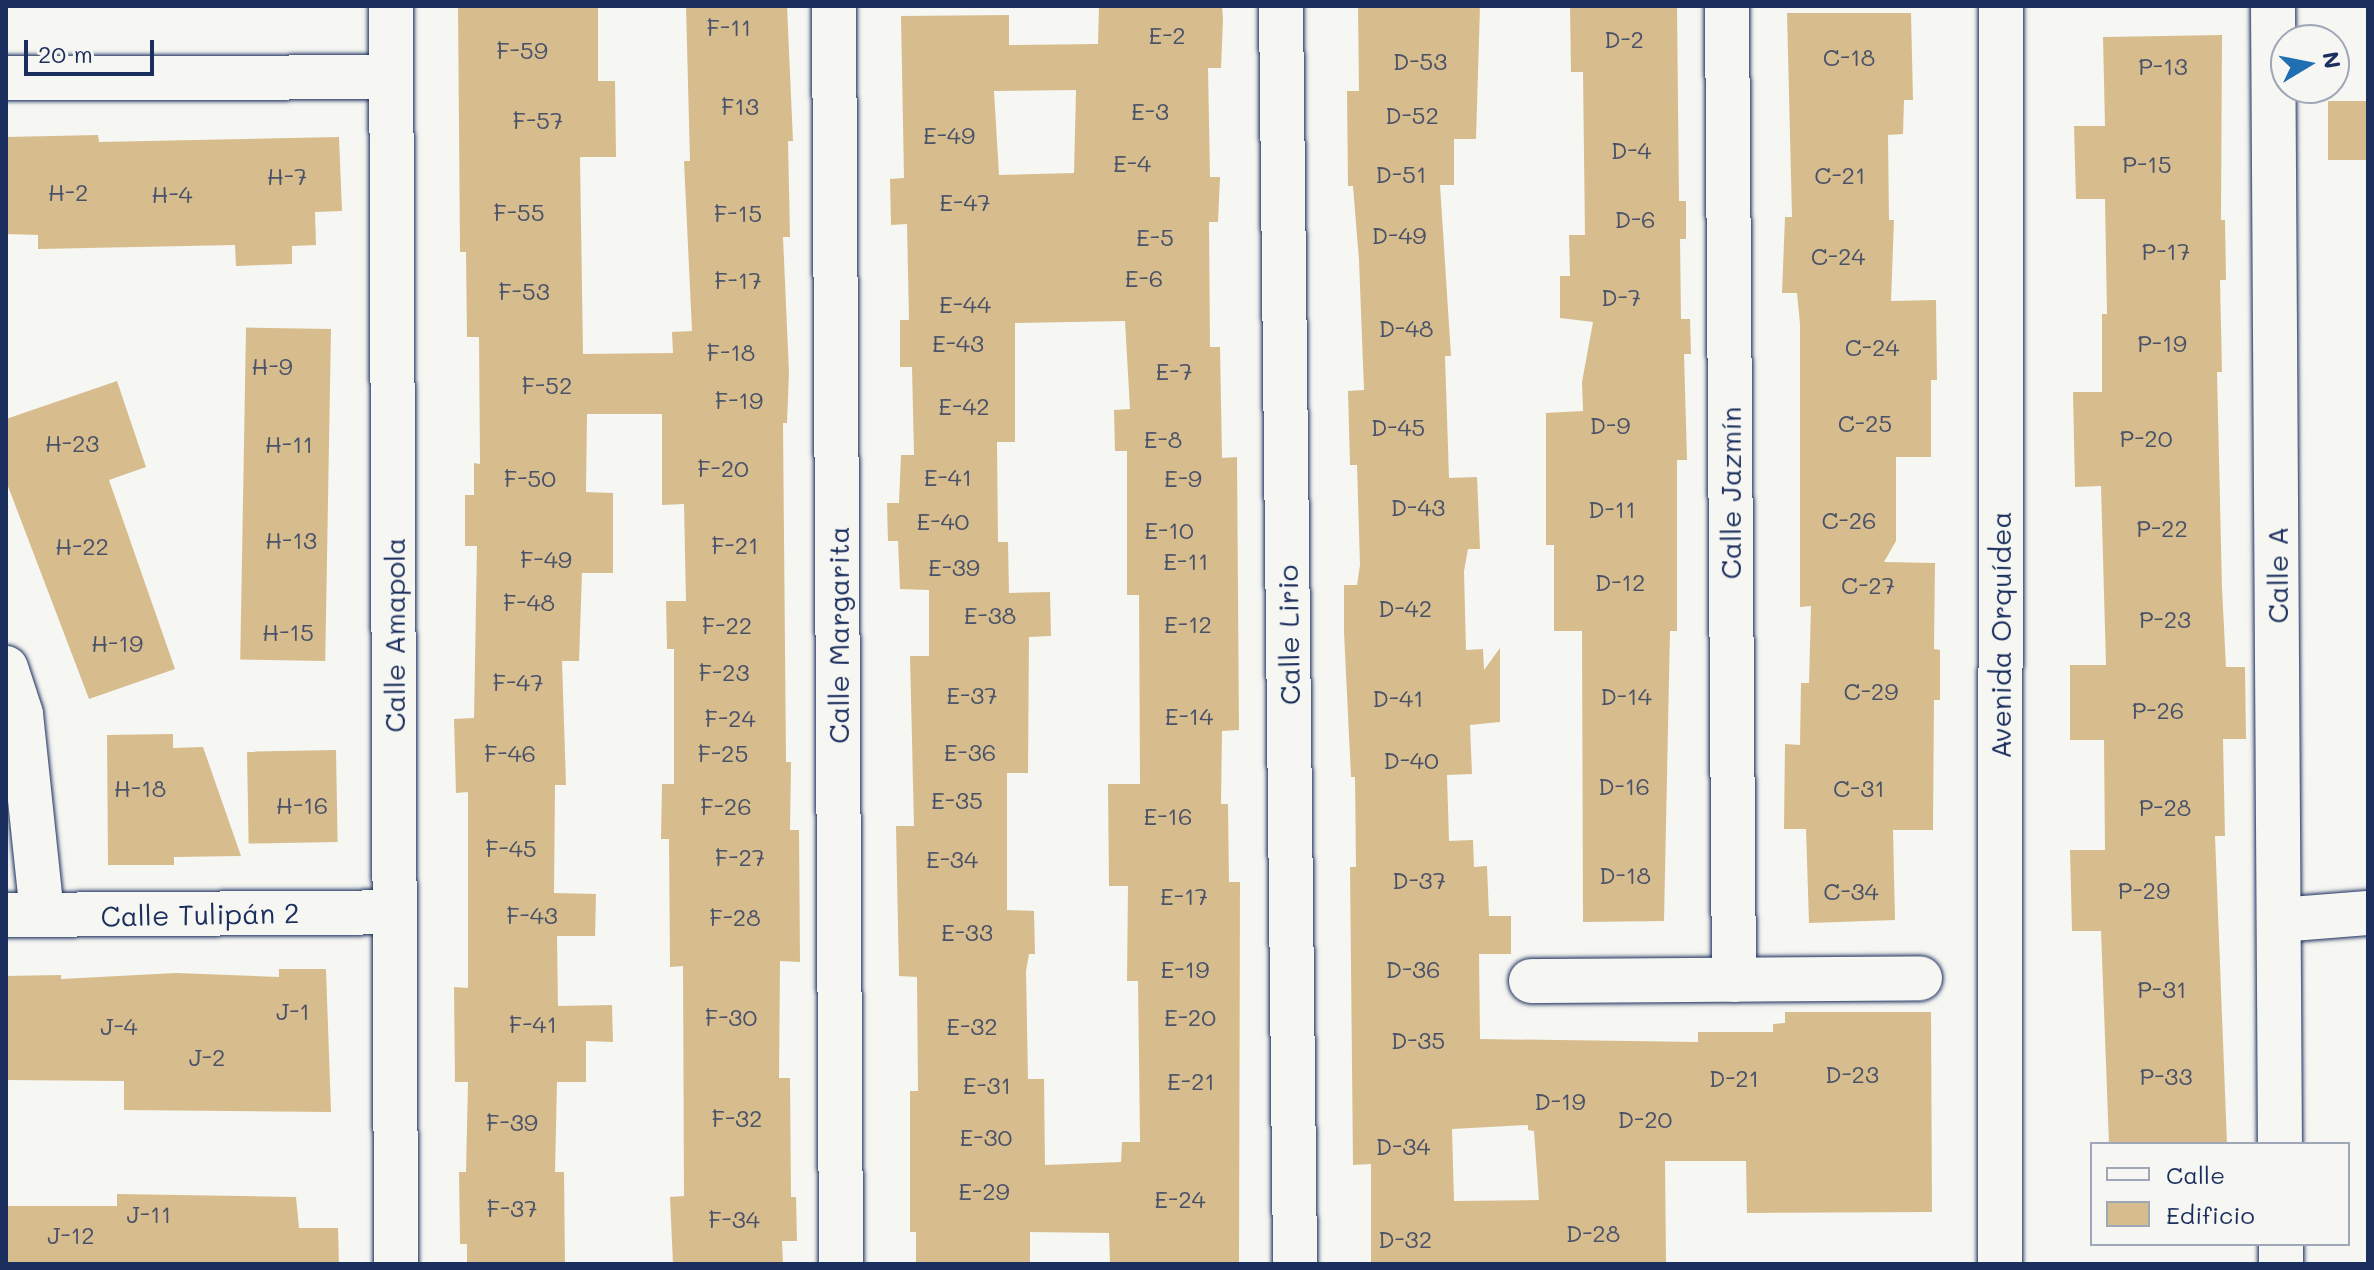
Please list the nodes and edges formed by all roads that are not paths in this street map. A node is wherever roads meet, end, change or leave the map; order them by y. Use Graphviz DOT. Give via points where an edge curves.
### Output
graph roads {
  1 [pos="391,6"];
  2 [pos="834,6"];
  3 [pos="1281,6"];
  4 [pos="1727,6"];
  5 [pos="2001,6"];
  6 [pos="2273,6"];
  7 [pos="391,77"];
  8 [pos="6,78"];
  9 [pos="6,668"];
  10 [pos="394,912"];
  11 [pos="2368,913"];
  12 [pos="24,915"];
  13 [pos="2279,920"];
  14 [pos="1920,978"];
  15 [pos="1734,980"];
  16 [pos="1531,981"];
  17 [pos="2280,1142"];
  18 [pos="396,1264"];
  19 [pos="841,1264"];
  20 [pos="1295,1264"];
  21 [pos="2000,1264"];
  1 -- 7 [label="street, Calle Amapola"];
  2 -- 19 [label="street, Calle Margarita"];
  3 -- 20 [label="street, Calle Lirio"];
  4 -- 15 [label="street, Calle Jazmín"];
  5 -- 21 [label="street, Avenida Orquídea"];
  6 -- 13 [label="street, Calle A"];
  7 -- 8 [label="street"];
  7 -- 10 [label="street, Calle Amapola"];
  9 -- 12 [label="street" via="21,714"];
  10 -- 12 [label="street, Calle Tulipán 2"];
  10 -- 18 [label="street, Calle Amapola"];
  11 -- 13 [label="street"];
  13 -- 17 [label="street, Calle A"];
  14 -- 15 [label="street"];
  15 -- 16 [label="street"];
}
